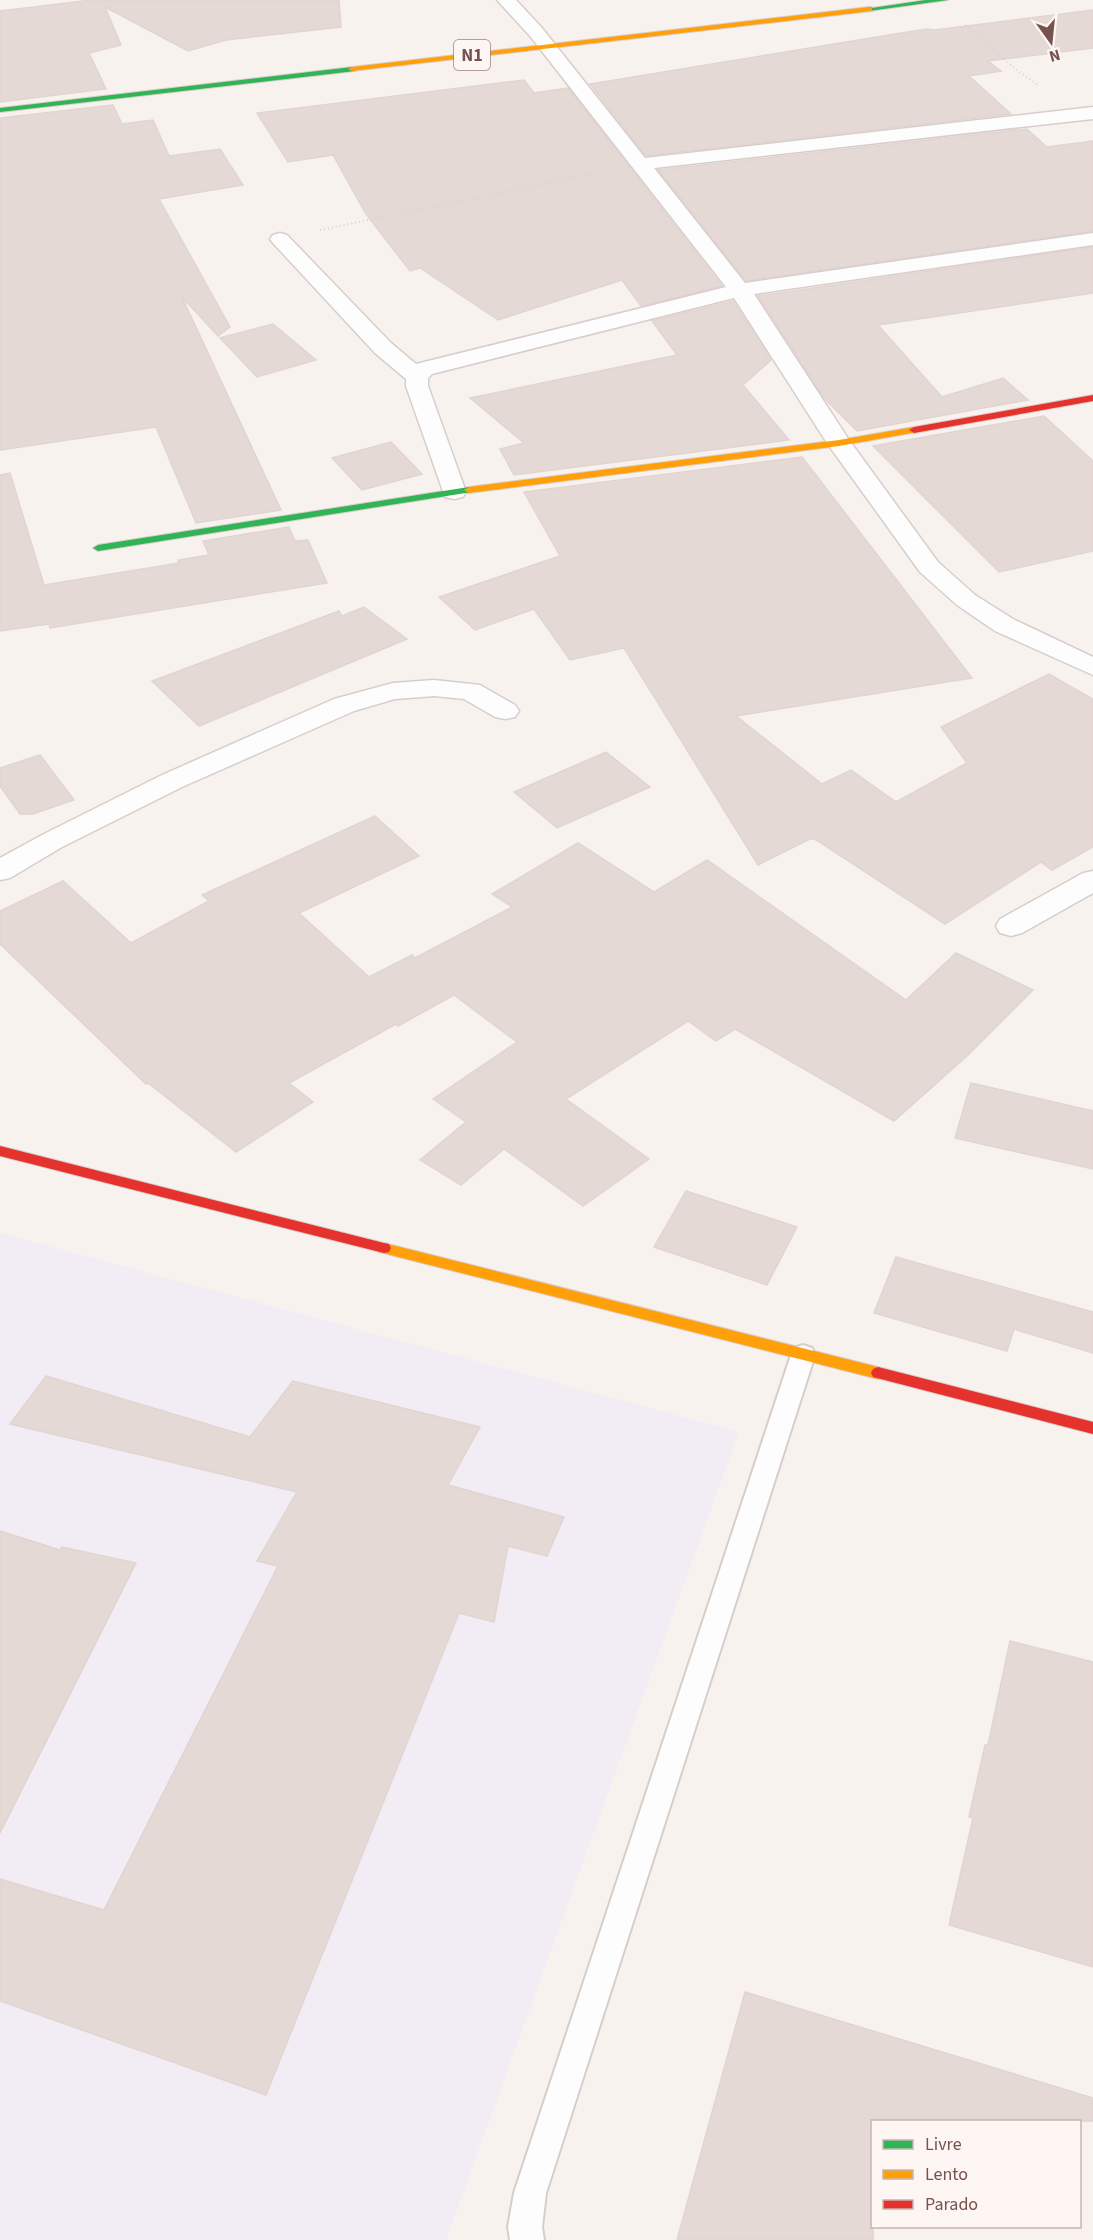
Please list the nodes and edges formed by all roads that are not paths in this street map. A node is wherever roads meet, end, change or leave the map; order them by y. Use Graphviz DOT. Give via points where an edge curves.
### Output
graph roads {
  1 [pos="506,0"];
  2 [pos="940,0"];
  3 [pos="515,34"];
  4 [pos="544,36"];
  5 [pos="0,110"];
  6 [pos="1087,114"];
  7 [pos="640,164"];
  8 [pos="280,238"];
  9 [pos="1093,239"];
  10 [pos="740,290"];
  11 [pos="417,377"];
  12 [pos="1093,398"];
  13 [pos="839,443"];
  14 [pos="454,492"];
  15 [pos="98,548"];
  16 [pos="1093,667"];
  17 [pos="505,711"];
  18 [pos="1,869"];
  19 [pos="1093,880"];
  20 [pos="1011,926"];
  21 [pos="0,1151"];
  22 [pos="803,1355"];
  23 [pos="1093,1428"];
  24 [pos="527,2240"];
  1 -- 4 [label="street"];
  2 -- 4 [label="street, N1"];
  3 -- 4 [label="street, N1"];
  4 -- 5 [label="street, N1"];
  4 -- 7 [label="street"];
  6 -- 7 [label="street"];
  7 -- 10 [label="street"];
  8 -- 11 [label="street" via="383,348"];
  9 -- 10 [label="street"];
  10 -- 11 [label="street" via="424,369"];
  10 -- 13 [label="street"];
  11 -- 14 [label="street"];
  12 -- 13 [label="street"];
  13 -- 14 [label="street"];
  13 -- 16 [label="street" via="929,567 966,600 1004,625"];
  14 -- 15 [label="street"];
  17 -- 18 [label="street" via="470,691 434,688 393,691 344,705 172,781"];
  19 -- 20 [label="street"];
  21 -- 22 [label="street"];
  22 -- 23 [label="street"];
  22 -- 24 [label="lane" via="530,2193"];
}
